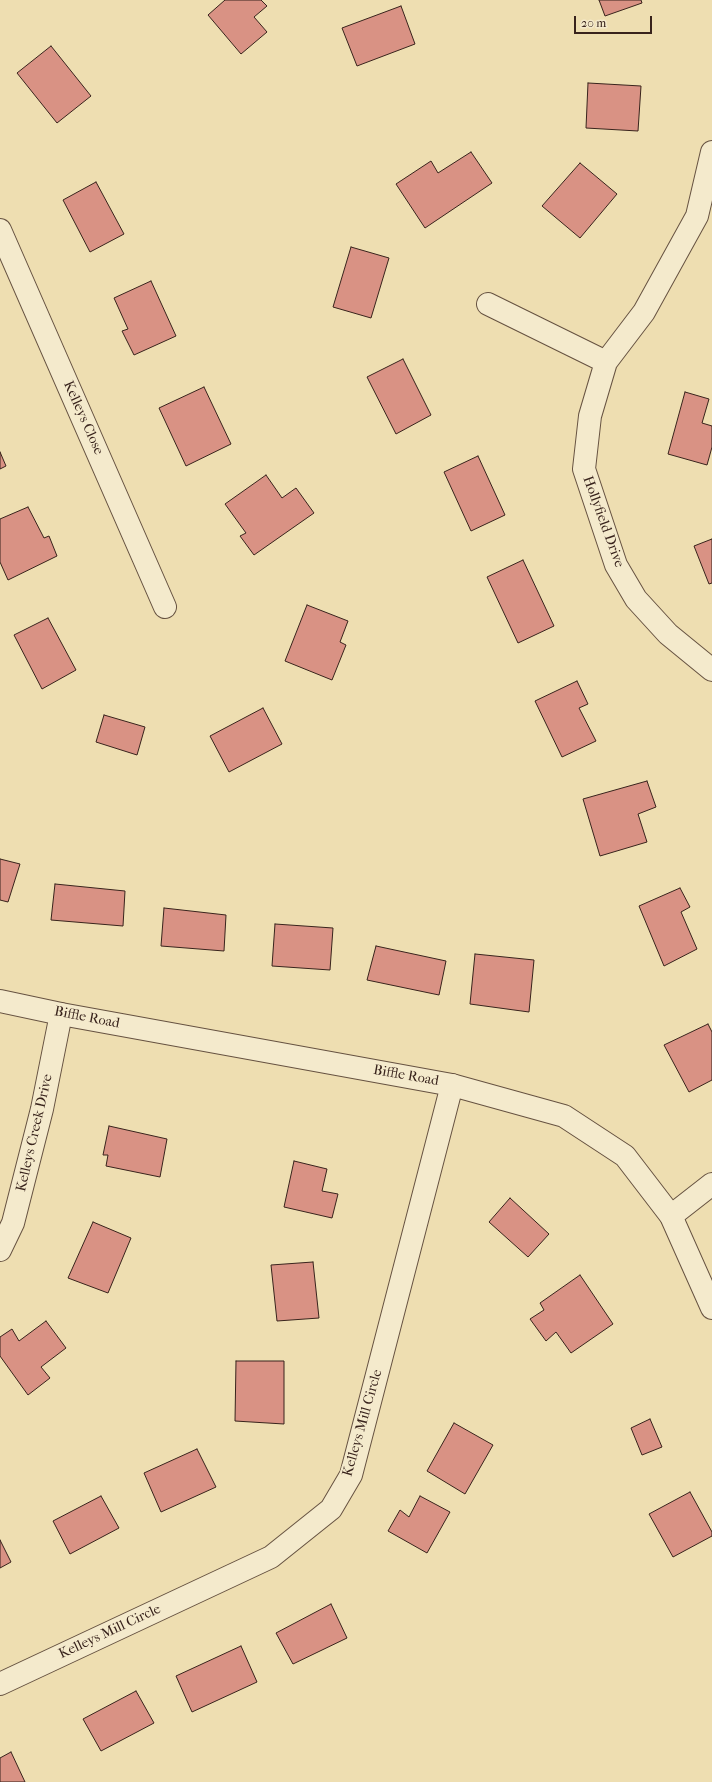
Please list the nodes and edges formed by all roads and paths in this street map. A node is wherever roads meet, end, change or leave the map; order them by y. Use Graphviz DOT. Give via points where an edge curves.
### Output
graph roads {
  1 [pos="712,152"];
  2 [pos="0,230"];
  3 [pos="488,304"];
  4 [pos="606,362"];
  5 [pos="165,607"];
  6 [pos="712,670"];
  7 [pos="0,1001"];
  8 [pos="61,1014"];
  9 [pos="452,1085"];
  10 [pos="712,1184"];
  11 [pos="671,1216"];
  12 [pos="0,1250"];
  13 [pos="712,1308"];
  14 [pos="0,1684"];
  1 -- 4 [label="street, Hollyfield Drive" via="697,216 644,312"];
  2 -- 5 [label="street, Kelleys Close"];
  3 -- 4 [label="street"];
  4 -- 6 [label="street, Hollyfield Drive" via="590,416 584,469 616,565 636,598 668,634"];
  7 -- 8 [label="street, Biffle Road"];
  8 -- 9 [label="street, Biffle Road"];
  8 -- 12 [label="street, Kelleys Creek Drive" via="42,1109 13,1223"];
  9 -- 11 [label="street, Biffle Road" via="564,1116 625,1156"];
  9 -- 14 [label="street, Kelleys Mill Circle" via="351,1475 331,1509 271,1557"];
  10 -- 11 [label="street"];
  11 -- 13 [label="street, Biffle Road"];
}
